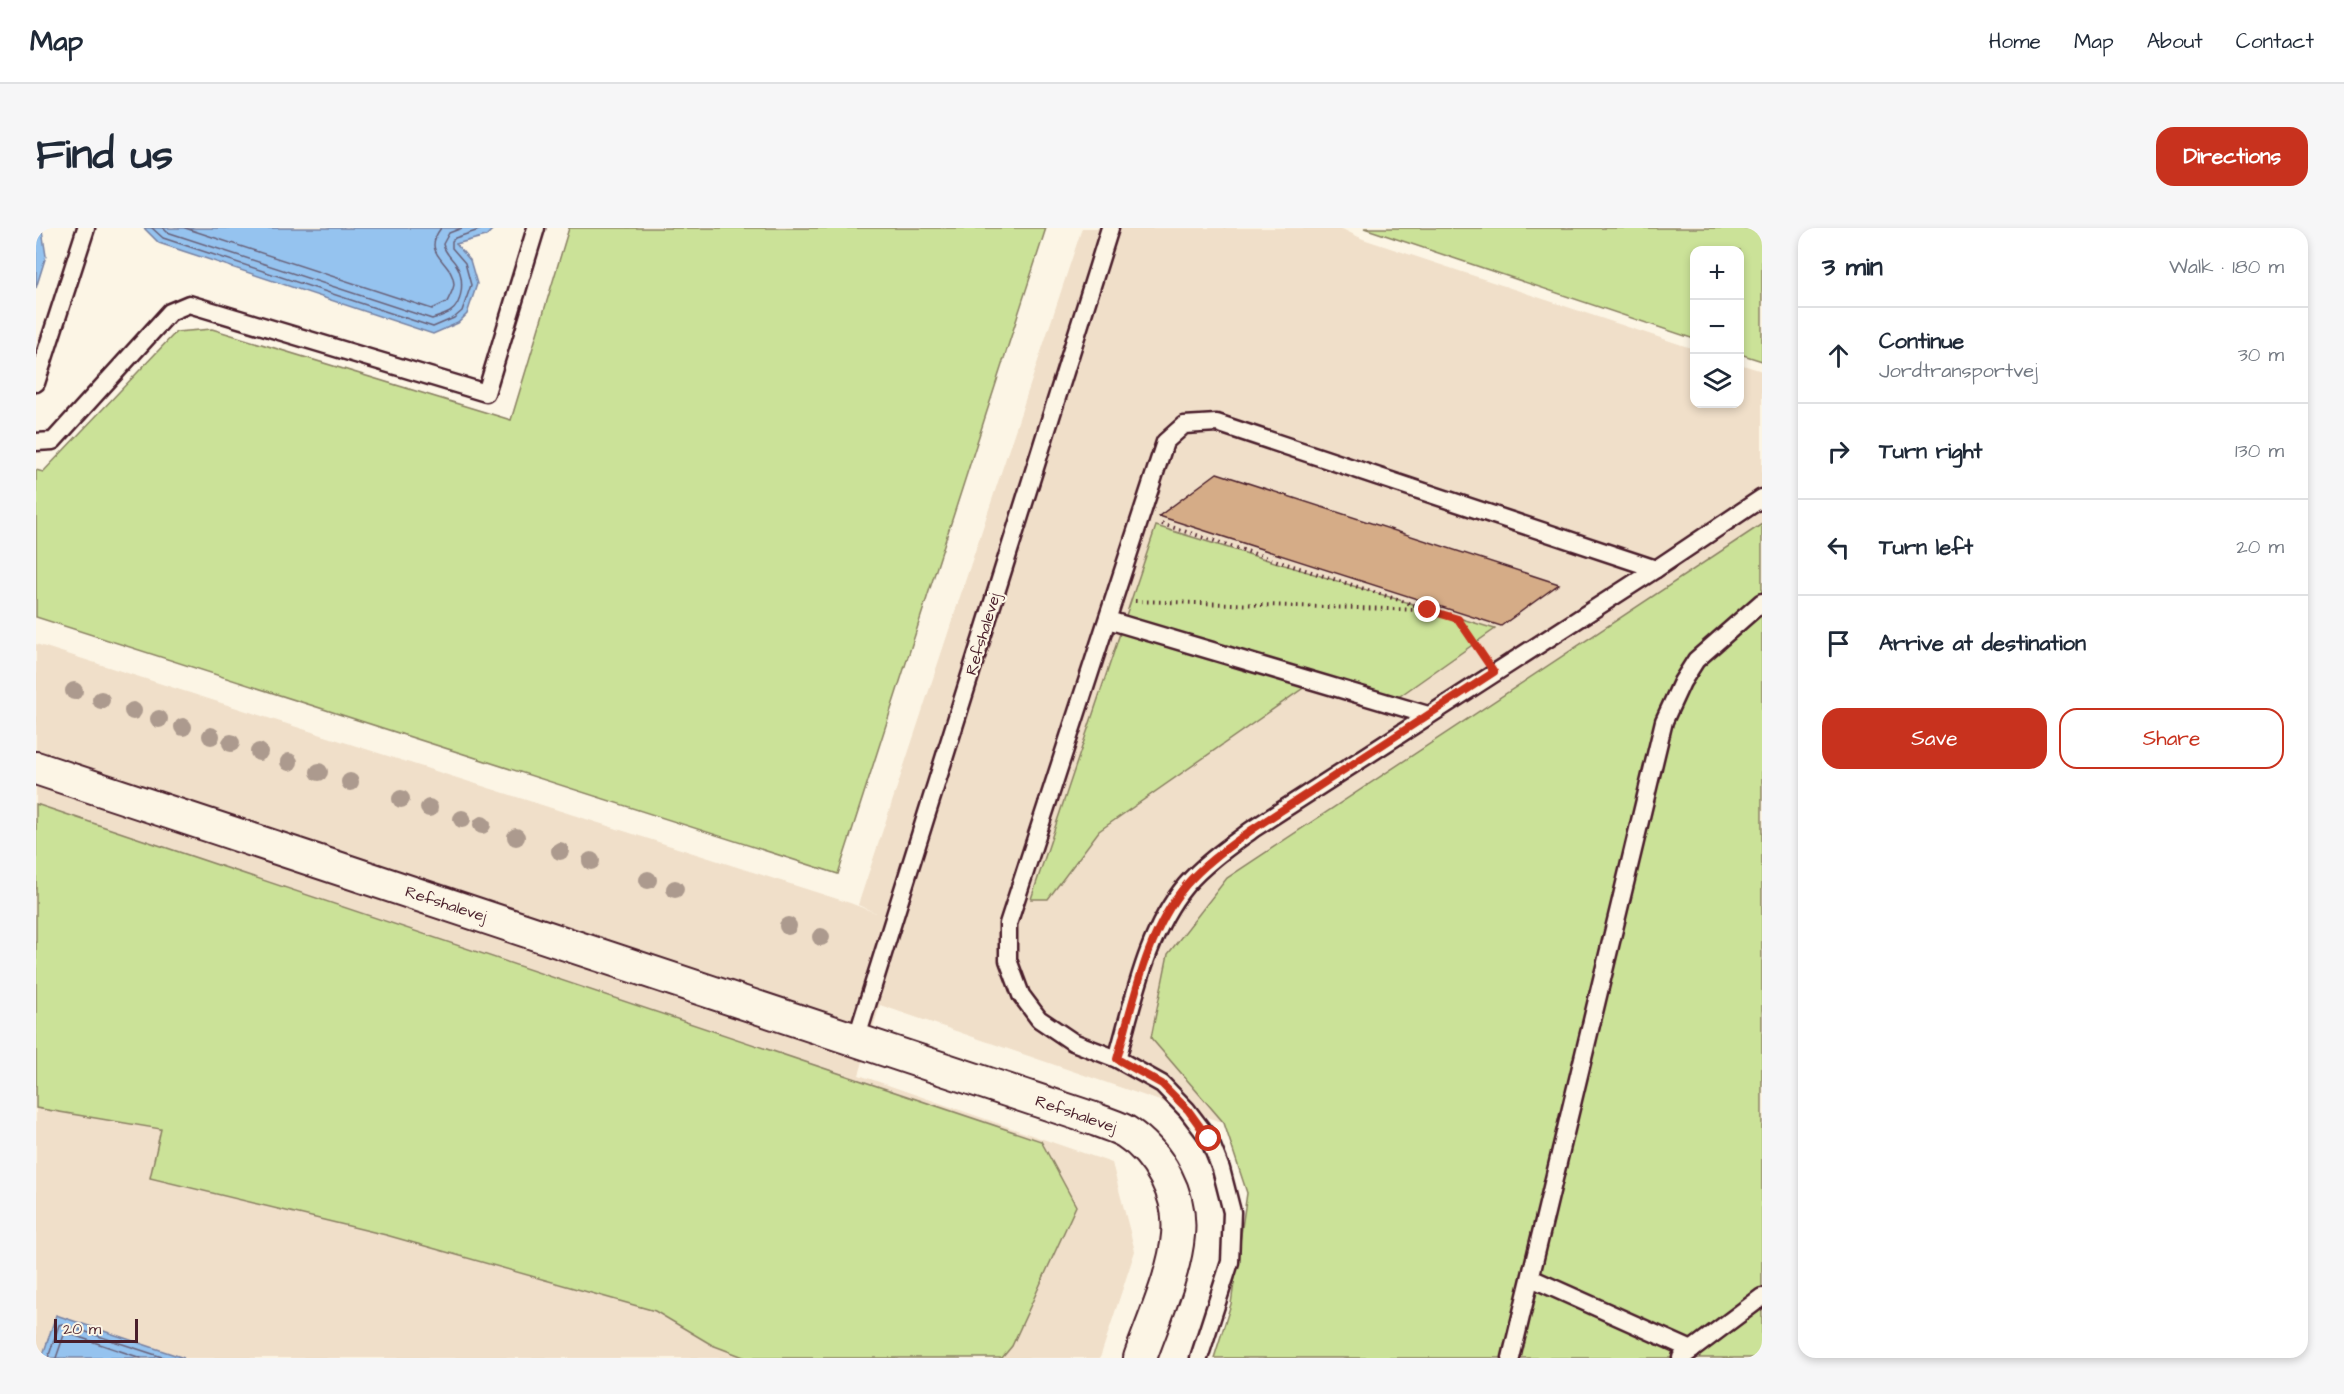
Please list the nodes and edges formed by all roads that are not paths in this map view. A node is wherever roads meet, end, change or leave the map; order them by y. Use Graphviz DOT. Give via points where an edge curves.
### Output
graph roads {
  1 [pos="86,228"];
  2 [pos="536,228"];
  3 [pos="1110,228"];
  4 [pos="36,383"];
  5 [pos="36,442"];
  6 [pos="1762,498"];
  7 [pos="1656,569"];
  8 [pos="1762,602"];
  9 [pos="1107,620"];
  10 [pos="1428,715"];
  11 [pos="36,768"];
  12 [pos="856,1040"];
  13 [pos="1117,1059"];
  14 [pos="1531,1278"];
  15 [pos="1762,1298"];
  16 [pos="1686,1354"];
  17 [pos="1140,1358"];
  18 [pos="1199,1358"];
  19 [pos="1512,1358"];
  1 -- 4 [label="lane"];
  2 -- 5 [label="lane" via="486,393 189,304 170,312 53,441"];
  3 -- 12 [label="lane, Refshalevej"];
  6 -- 7 [label="lane"];
  7 -- 9 [label="lane" via="1217,423 1184,425 1165,442"];
  7 -- 10 [label="lane"];
  8 -- 14 [label="lane" via="1696,660 1664,721"];
  9 -- 10 [label="lane"];
  9 -- 13 [label="lane" via="1008,924 1008,960 1022,995 1039,1019 1072,1042"];
  10 -- 13 [label="lane" via="1253,829 1187,884 1152,942"];
  11 -- 12 [label="street, Refshalevej"];
  12 -- 17 [label="street, Refshalevej" via="1097,1120 1125,1131 1145,1148 1164,1173 1176,1202 1178,1234 1172,1265"];
  13 -- 18 [label="lane" via="1162,1084 1188,1110 1209,1139 1233,1212 1230,1262"];
  14 -- 16 [label="lane"];
  14 -- 19 [label="lane"];
  15 -- 16 [label="lane"];
}
